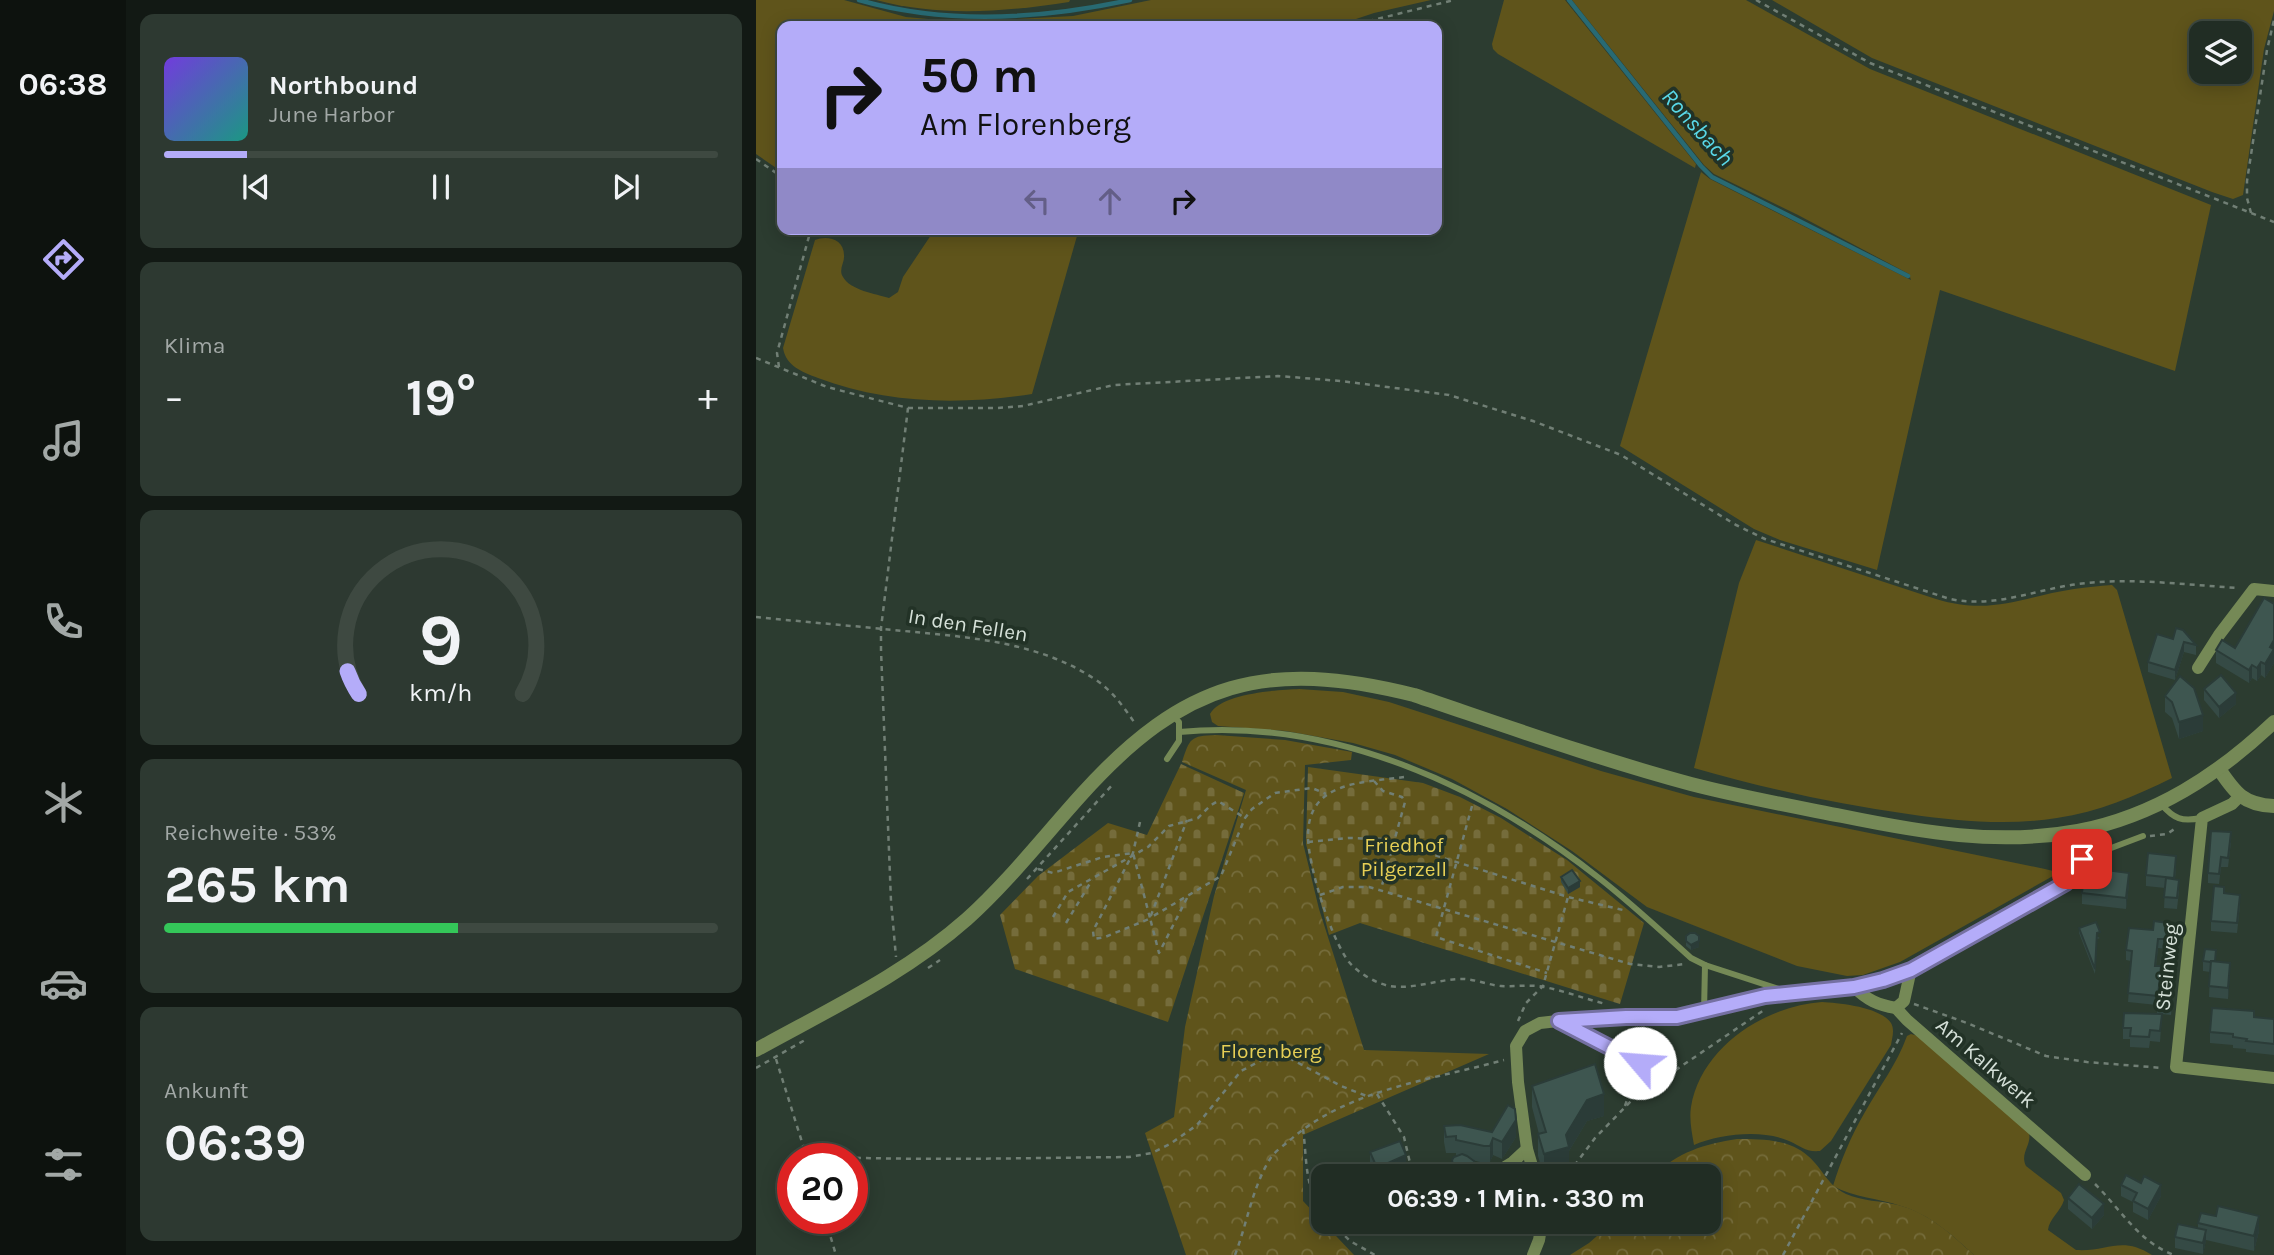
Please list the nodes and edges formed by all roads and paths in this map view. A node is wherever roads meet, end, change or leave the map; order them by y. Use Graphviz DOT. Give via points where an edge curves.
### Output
graph roads {
  1 [pos="1454,0"];
  2 [pos="1756,0"];
  3 [pos="2274,20"];
  4 [pos="1369,21"];
  5 [pos="756,159"];
  6 [pos="777,174"];
  7 [pos="2251,213"];
  8 [pos="2274,222"];
  9 [pos="809,235"];
  10 [pos="756,358"];
  11 [pos="779,367"];
  12 [pos="908,408"];
  13 [pos="2253,589"];
  14 [pos="2274,591"];
  15 [pos="756,617"];
  16 [pos="881,628"];
  17 [pos="2198,668"];
  18 [pos="1172,715"];
  19 [pos="2274,722"];
  20 [pos="1179,732"];
  21 [pos="1143,734"];
  22 [pos="1167,759"];
  23 [pos="2219,769"];
  24 [pos="1423,774"];
  25 [pos="1374,781"];
  26 [pos="1326,794"];
  27 [pos="1475,796"];
  28 [pos="2240,796"];
  29 [pos="2161,804"];
  30 [pos="2274,806"];
  31 [pos="1245,818"];
  32 [pos="2202,818"];
  33 [pos="1188,820"];
  34 [pos="2181,820"];
  35 [pos="1140,822"];
  36 [pos="2079,831"];
  37 [pos="2144,836"];
  38 [pos="1308,842"];
  39 [pos="1394,843"];
  40 [pos="1133,853"];
  41 [pos="2082,859"];
  42 [pos="1457,862"];
  43 [pos="1037,869"];
  44 [pos="1094,877"];
  45 [pos="1381,890"];
  46 [pos="1320,895"];
  47 [pos="1188,896"];
  48 [pos="1568,897"];
  49 [pos="1444,908"];
  50 [pos="1643,915"];
  51 [pos="1054,917"];
  52 [pos="1150,918"];
  53 [pos="1066,923"];
  54 [pos="1555,941"];
  55 [pos="1694,959"];
  56 [pos="1705,965"];
  57 [pos="1911,970"];
  58 [pos="897,971"];
  59 [pos="1546,973"];
  60 [pos="1543,986"];
  61 [pos="1854,987"];
  62 [pos="1790,993"];
  63 [pos="1900,1004"];
  64 [pos="1768,1007"];
  65 [pos="1704,1012"];
  66 [pos="1626,1017"];
  67 [pos="1907,1020"];
  68 [pos="1559,1021"];
  69 [pos="1520,1037"];
  70 [pos="762,1047"];
  71 [pos="1517,1057"];
  72 [pos="1640,1063"];
  73 [pos="2176,1067"];
  74 [pos="2274,1078"];
  75 [pos="1377,1094"];
  76 [pos="1369,1097"];
  77 [pos="1624,1107"];
  78 [pos="1303,1129"];
  79 [pos="802,1143"];
  80 [pos="1527,1149"];
  81 [pos="868,1159"];
  82 [pos="1410,1164"];
  83 [pos="1510,1164"];
  84 [pos="1531,1164"];
  85 [pos="1576,1164"];
  86 [pos="2085,1175"];
  87 [pos="1311,1191"];
  88 [pos="830,1234"];
  89 [pos="1343,1234"];
  90 [pos="1540,1234"];
  91 [pos="836,1255"];
  92 [pos="1235,1255"];
  93 [pos="1375,1255"];
  94 [pos="1532,1255"];
  95 [pos="1783,1255"];
  96 [pos="2174,1255"];
  1 -- 4 [label="path"];
  2 -- 7 [label="path" via="1870,63"];
  3 -- 7 [label="path" via="2247,181"];
  5 -- 6 [label="path"];
  7 -- 8 [label="path"];
  9 -- 11 [label="path" via="777,353"];
  10 -- 11 [label="path"];
  11 -- 12 [label="path" via="836,390"];
  12 -- 13 [label="path" via="1023,406 1114,385 1229,377 1310,378 1426,391 1471,400 1600,446 1637,463 1752,533 1950,599 1996,602 2073,584 2112,581"];
  12 -- 16 [label="path"];
  13 -- 14 [label="street"];
  13 -- 17 [label="street"];
  15 -- 16 [label="path, In den Fellen"];
  16 -- 21 [label="path, In den Fellen" via="990,641 1049,656 1106,688"];
  16 -- 58 [label="path"];
  18 -- 20 [label="lane" via="1179,722"];
  18 -- 21 [label="street"];
  18 -- 36 [label="street" via="1203,698 1241,686 1293,677 1334,679 1414,695 1660,775 1786,805 1952,835 2006,838"];
  19 -- 23 [label="street"];
  20 -- 22 [label="lane" via="1179,741"];
  20 -- 24 [label="lane" via="1248,732 1319,741 1392,760"];
  21 -- 58 [label="street" via="984,903"];
  23 -- 28 [label="street"];
  23 -- 29 [label="street"];
  24 -- 25 [label="path"];
  24 -- 27 [label="lane"];
  25 -- 26 [label="path"];
  25 -- 39 [label="path" via="1405,802"];
  26 -- 31 [label="path" via="1312,788 1275,793"];
  26 -- 38 [label="path" via="1311,811"];
  27 -- 42 [label="path"];
  27 -- 50 [label="lane" via="1600,878"];
  28 -- 30 [label="street"];
  28 -- 32 [label="street"];
  29 -- 34 [label="lane"];
  29 -- 36 [label="street"];
  31 -- 33 [label="path" via="1218,802"];
  31 -- 47 [label="path" via="1221,876"];
  32 -- 34 [label="lane"];
  32 -- 73 [label="street, Steinweg"];
  33 -- 40 [label="path" via="1169,826 1148,847"];
  33 -- 52 [label="path"];
  34 -- 37 [label="path" via="2168,834"];
  35 -- 40 [label="path"];
  36 -- 41 [label="street"];
  37 -- 41 [label="lane"];
  38 -- 39 [label="path" via="1349,838"];
  38 -- 46 [label="path"];
  39 -- 42 [label="path"];
  39 -- 45 [label="path"];
  40 -- 43 [label="path" via="1053,873"];
  40 -- 44 [label="path"];
  40 -- 52 [label="path"];
  40 -- 52 [label="path" via="1093,931 1094,939"];
  41 -- 57 [label="street" via="2066,883"];
  42 -- 48 [label="path"];
  42 -- 49 [label="path"];
  44 -- 51 [label="path" via="1068,892"];
  44 -- 53 [label="path"];
  45 -- 46 [label="path" via="1343,887"];
  45 -- 49 [label="path"];
  46 -- 60 [label="path" via="1350,963 1371,979 1390,986 1464,979 1499,986"];
  47 -- 52 [label="path"];
  47 -- 52 [label="path" via="1159,953"];
  48 -- 50 [label="path"];
  48 -- 54 [label="path"];
  49 -- 54 [label="path"];
  49 -- 59 [label="path" via="1436,937"];
  50 -- 55 [label="lane"];
  54 -- 55 [label="path" via="1630,964 1660,968"];
  54 -- 59 [label="path"];
  55 -- 56 [label="lane"];
  56 -- 62 [label="lane"];
  56 -- 65 [label="lane"];
  57 -- 61 [label="street"];
  57 -- 63 [label="street"];
  58 -- 70 [label="street"];
  59 -- 60 [label="path"];
  60 -- 66 [label="path" via="1614,1007"];
  60 -- 69 [label="path" via="1519,1016"];
  61 -- 62 [label="street"];
  61 -- 63 [label="street" via="1880,1006"];
  62 -- 65 [label="street"];
  63 -- 67 [label="street, Am Kalkwerk"];
  63 -- 73 [label="path" via="1957,1019 2046,1056"];
  64 -- 77 [label="path"];
  65 -- 66 [label="street"];
  66 -- 68 [label="street"];
  67 -- 86 [label="street, Am Kalkwerk"];
  67 -- 95 [label="path" via="1897,1048"];
  68 -- 69 [label="street" via="1540,1023"];
  68 -- 72 [label="lane"];
  69 -- 71 [label="street"];
  70 -- 79 [label="path" via="775,1057"];
  71 -- 75 [label="path"];
  71 -- 80 [label="street"];
  72 -- 77 [label="path"];
  73 -- 74 [label="street"];
  75 -- 76 [label="path"];
  75 -- 82 [label="path" via="1404,1137"];
  76 -- 78 [label="path"];
  76 -- 81 [label="path" via="1291,1059 1264,1059 1241,1071 1197,1125 1152,1153 1129,1157"];
  77 -- 85 [label="path"];
  78 -- 87 [label="path"];
  78 -- 92 [label="path" via="1271,1157"];
  80 -- 83 [label="street"];
  80 -- 84 [label="street"];
  86 -- 96 [label="path" via="2144,1239"];
  88 -- 91 [label="path"];
  89 -- 93 [label="path"];
  90 -- 94 [label="street"];
}
